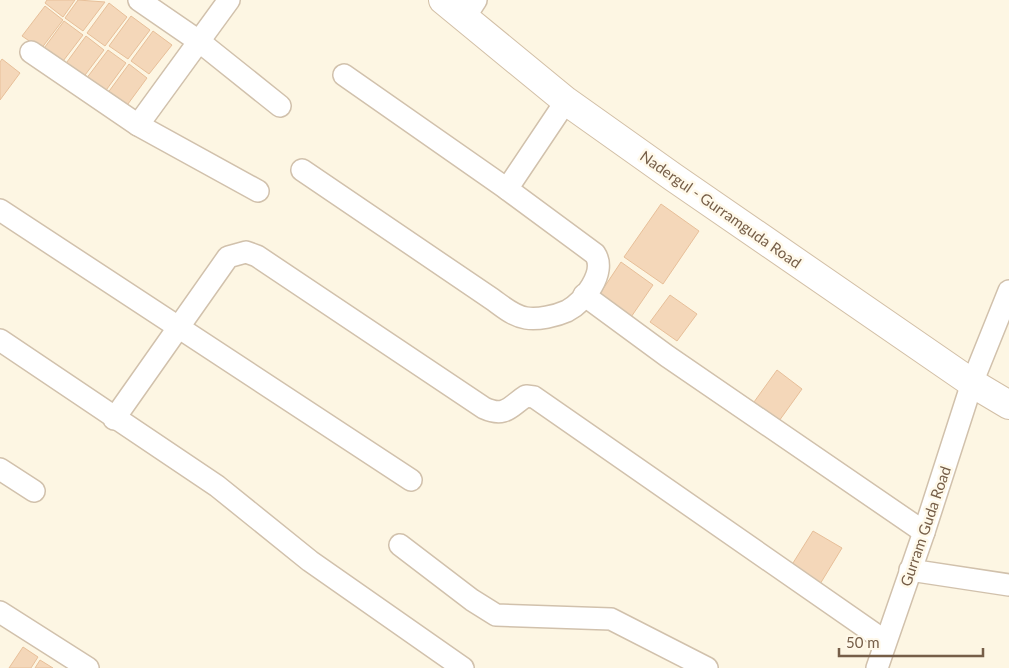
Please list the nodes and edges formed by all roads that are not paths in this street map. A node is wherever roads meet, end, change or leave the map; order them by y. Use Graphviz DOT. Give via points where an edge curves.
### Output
graph roads {
  1 [pos="139,0"];
  2 [pos="229,0"];
  3 [pos="443,0"];
  4 [pos="470,9"];
  5 [pos="200,42"];
  6 [pos="31,52"];
  7 [pos="344,75"];
  8 [pos="566,101"];
  9 [pos="280,106"];
  10 [pos="138,125"];
  11 [pos="302,170"];
  12 [pos="507,189"];
  13 [pos="258,192"];
  14 [pos="0,210"];
  15 [pos="1009,291"];
  16 [pos="584,295"];
  17 [pos="178,327"];
  18 [pos="0,340"];
  19 [pos="972,383"];
  20 [pos="1009,405"];
  21 [pos="114,418"];
  22 [pos="0,469"];
  23 [pos="411,480"];
  24 [pos="34,492"];
  25 [pos="924,532"];
  26 [pos="400,545"];
  27 [pos="910,570"];
  28 [pos="1009,585"];
  29 [pos="0,612"];
  30 [pos="885,641"];
  31 [pos="88,668"];
  32 [pos="464,668"];
  33 [pos="707,668"];
  34 [pos="876,668"];
  1 -- 5 [label="street"];
  2 -- 5 [label="street"];
  3 -- 4 [label="main road, Nadergul - Gurramguda Road"];
  4 -- 8 [label="main road, Nadergul - Gurramguda Road"];
  5 -- 9 [label="street"];
  5 -- 10 [label="street"];
  6 -- 10 [label="street"];
  7 -- 12 [label="street"];
  8 -- 12 [label="street"];
  8 -- 19 [label="main road, Nadergul - Gurramguda Road"];
  10 -- 13 [label="street"];
  11 -- 16 [label="street" via="512,312 526,318 554,315 567,311"];
  12 -- 16 [label="street" via="595,254 599,260 598,275"];
  14 -- 17 [label="street"];
  15 -- 19 [label="street, Gurram Guda Road"];
  16 -- 25 [label="street" via="667,356"];
  17 -- 21 [label="street"];
  17 -- 23 [label="street"];
  17 -- 30 [label="street" via="228,257 246,252 257,256 484,408 492,412 510,410 526,396 534,397"];
  18 -- 21 [label="street"];
  19 -- 20 [label="main road, Nadergul - Gurramguda Road"];
  19 -- 25 [label="street, Gurram Guda Road"];
  21 -- 32 [label="street" via="217,486 310,561"];
  22 -- 24 [label="street"];
  25 -- 27 [label="street, Gurram Guda Road"];
  26 -- 33 [label="street" via="496,615 611,619"];
  27 -- 28 [label="street"];
  27 -- 30 [label="street, Gurram Guda Road"];
  29 -- 31 [label="street"];
  30 -- 34 [label="street, Gurram Guda Road"];
}
